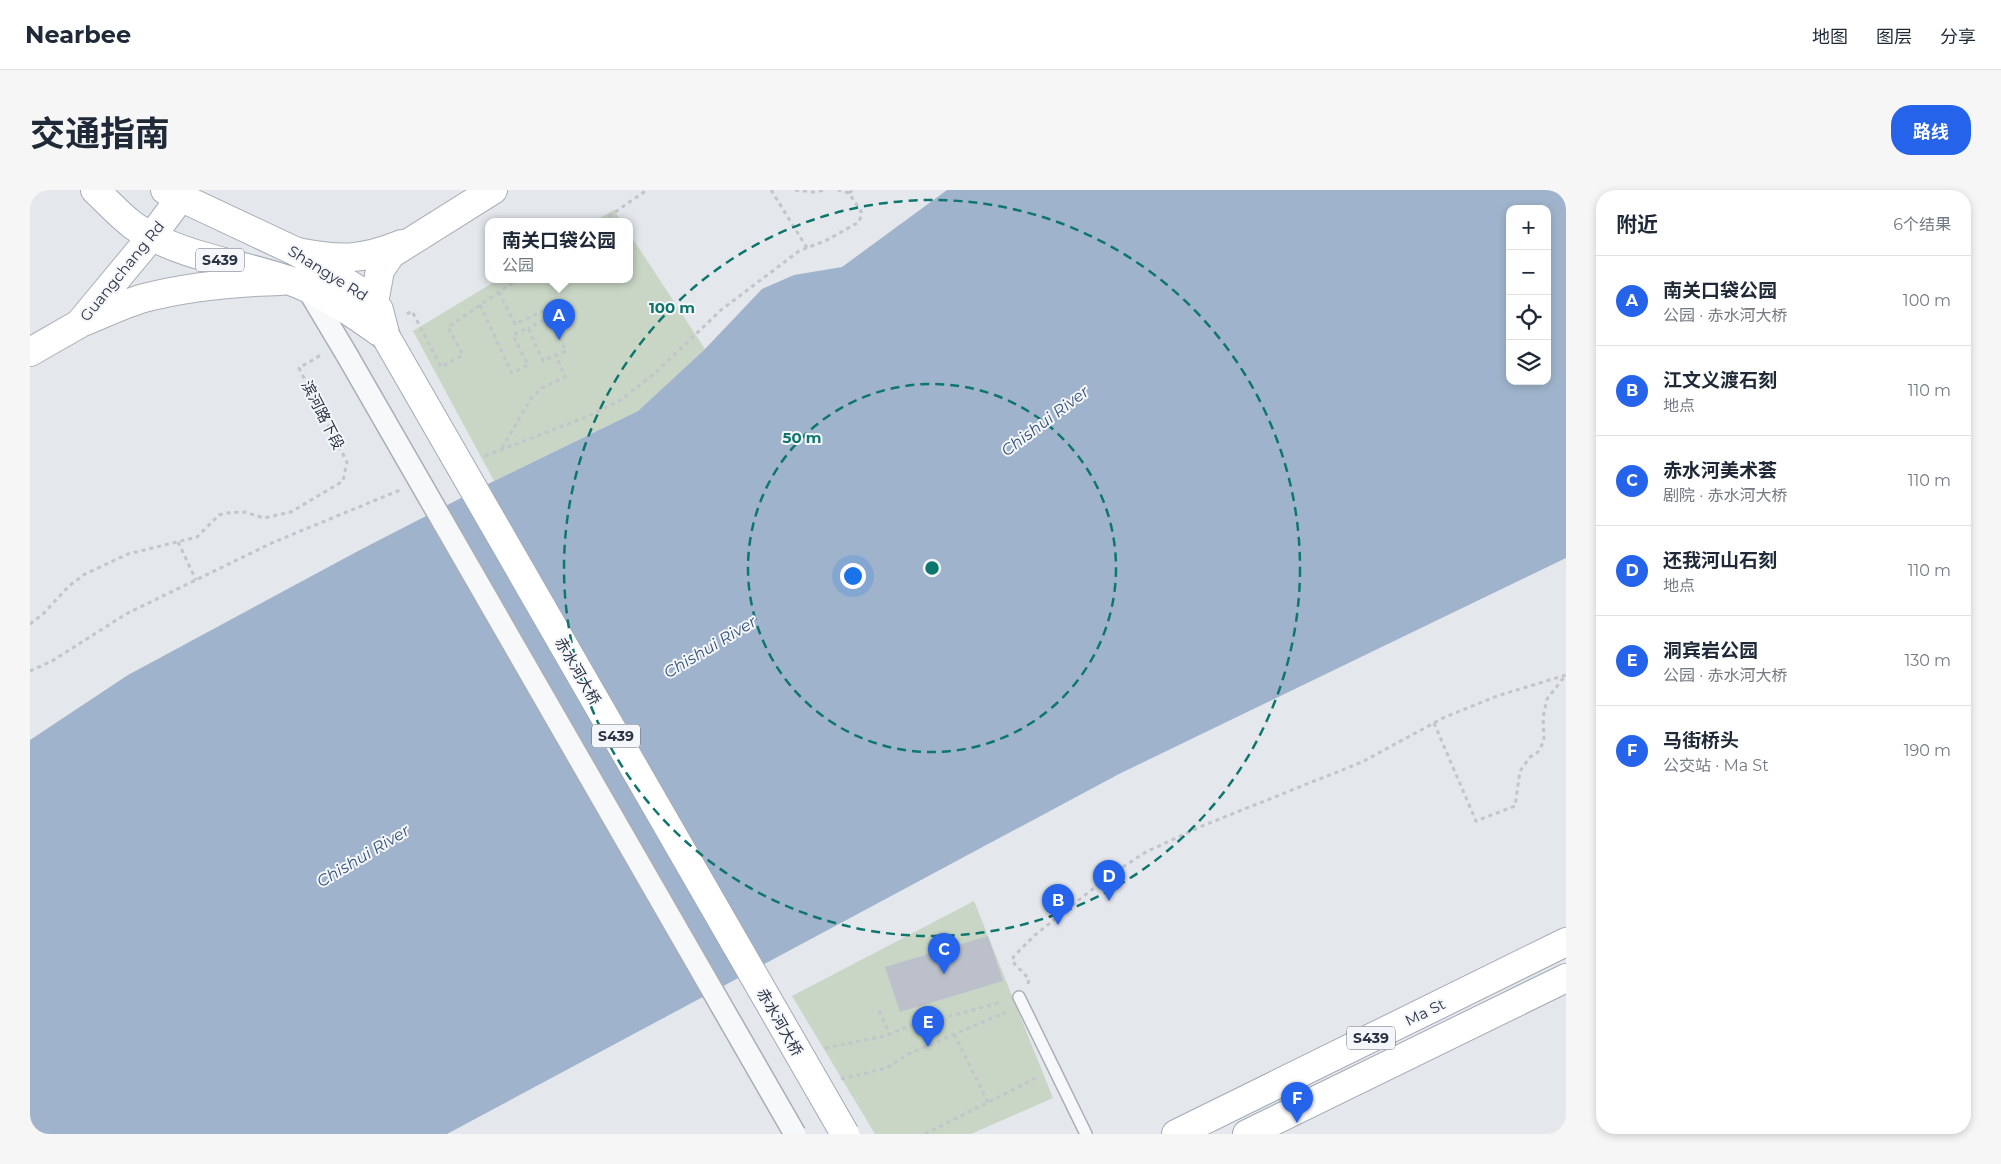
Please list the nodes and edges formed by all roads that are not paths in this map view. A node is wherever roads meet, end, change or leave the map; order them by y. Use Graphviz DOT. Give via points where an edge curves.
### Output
graph roads {
  1 [pos="95,190"];
  2 [pos="493,190"];
  3 [pos="173,194"];
  4 [pos="152,236"];
  5 [pos="412,240"];
  6 [pos="296,252"];
  7 [pos="298,284"];
  8 [pos="382,322"];
  9 [pos="79,324"];
  10 [pos="30,352"];
  11 [pos="1566,942"];
  12 [pos="1566,978"];
  13 [pos="1021,1000"];
  14 [pos="795,1134"];
  15 [pos="845,1134"];
  16 [pos="1086,1134"];
  17 [pos="1176,1134"];
  18 [pos="1247,1134"];
  1 -- 4 [label="main road, Shangye Rd / S439" via="125,219"];
  2 -- 5 [label="main road"];
  3 -- 4 [label="main road, Guangchang Rd"];
  3 -- 6 [label="main road, Shangye Rd / S439"];
  4 -- 7 [label="main road, Shangye Rd / S439" via="207,257"];
  4 -- 9 [label="main road, Guangchang Rd"];
  5 -- 6 [label="main road" via="354,258 332,259"];
  5 -- 8 [label="main road" via="384,262 378,278"];
  6 -- 8 [label="main road, Shangye Rd / S439"];
  7 -- 8 [label="main road, Shangye Rd / S439"];
  7 -- 9 [label="main road" via="219,283 194,287 142,299"];
  7 -- 14 [label="street, bridge" via="344,350"];
  8 -- 15 [label="main road, 赤水河大桥 / S439, bridge"];
  9 -- 10 [label="main road, Guangchang Rd"];
  11 -- 17 [label="main road, Ma St / S439"];
  12 -- 18 [label="main road, Ma St / S439"];
  13 -- 16 [label="lane"];
}
